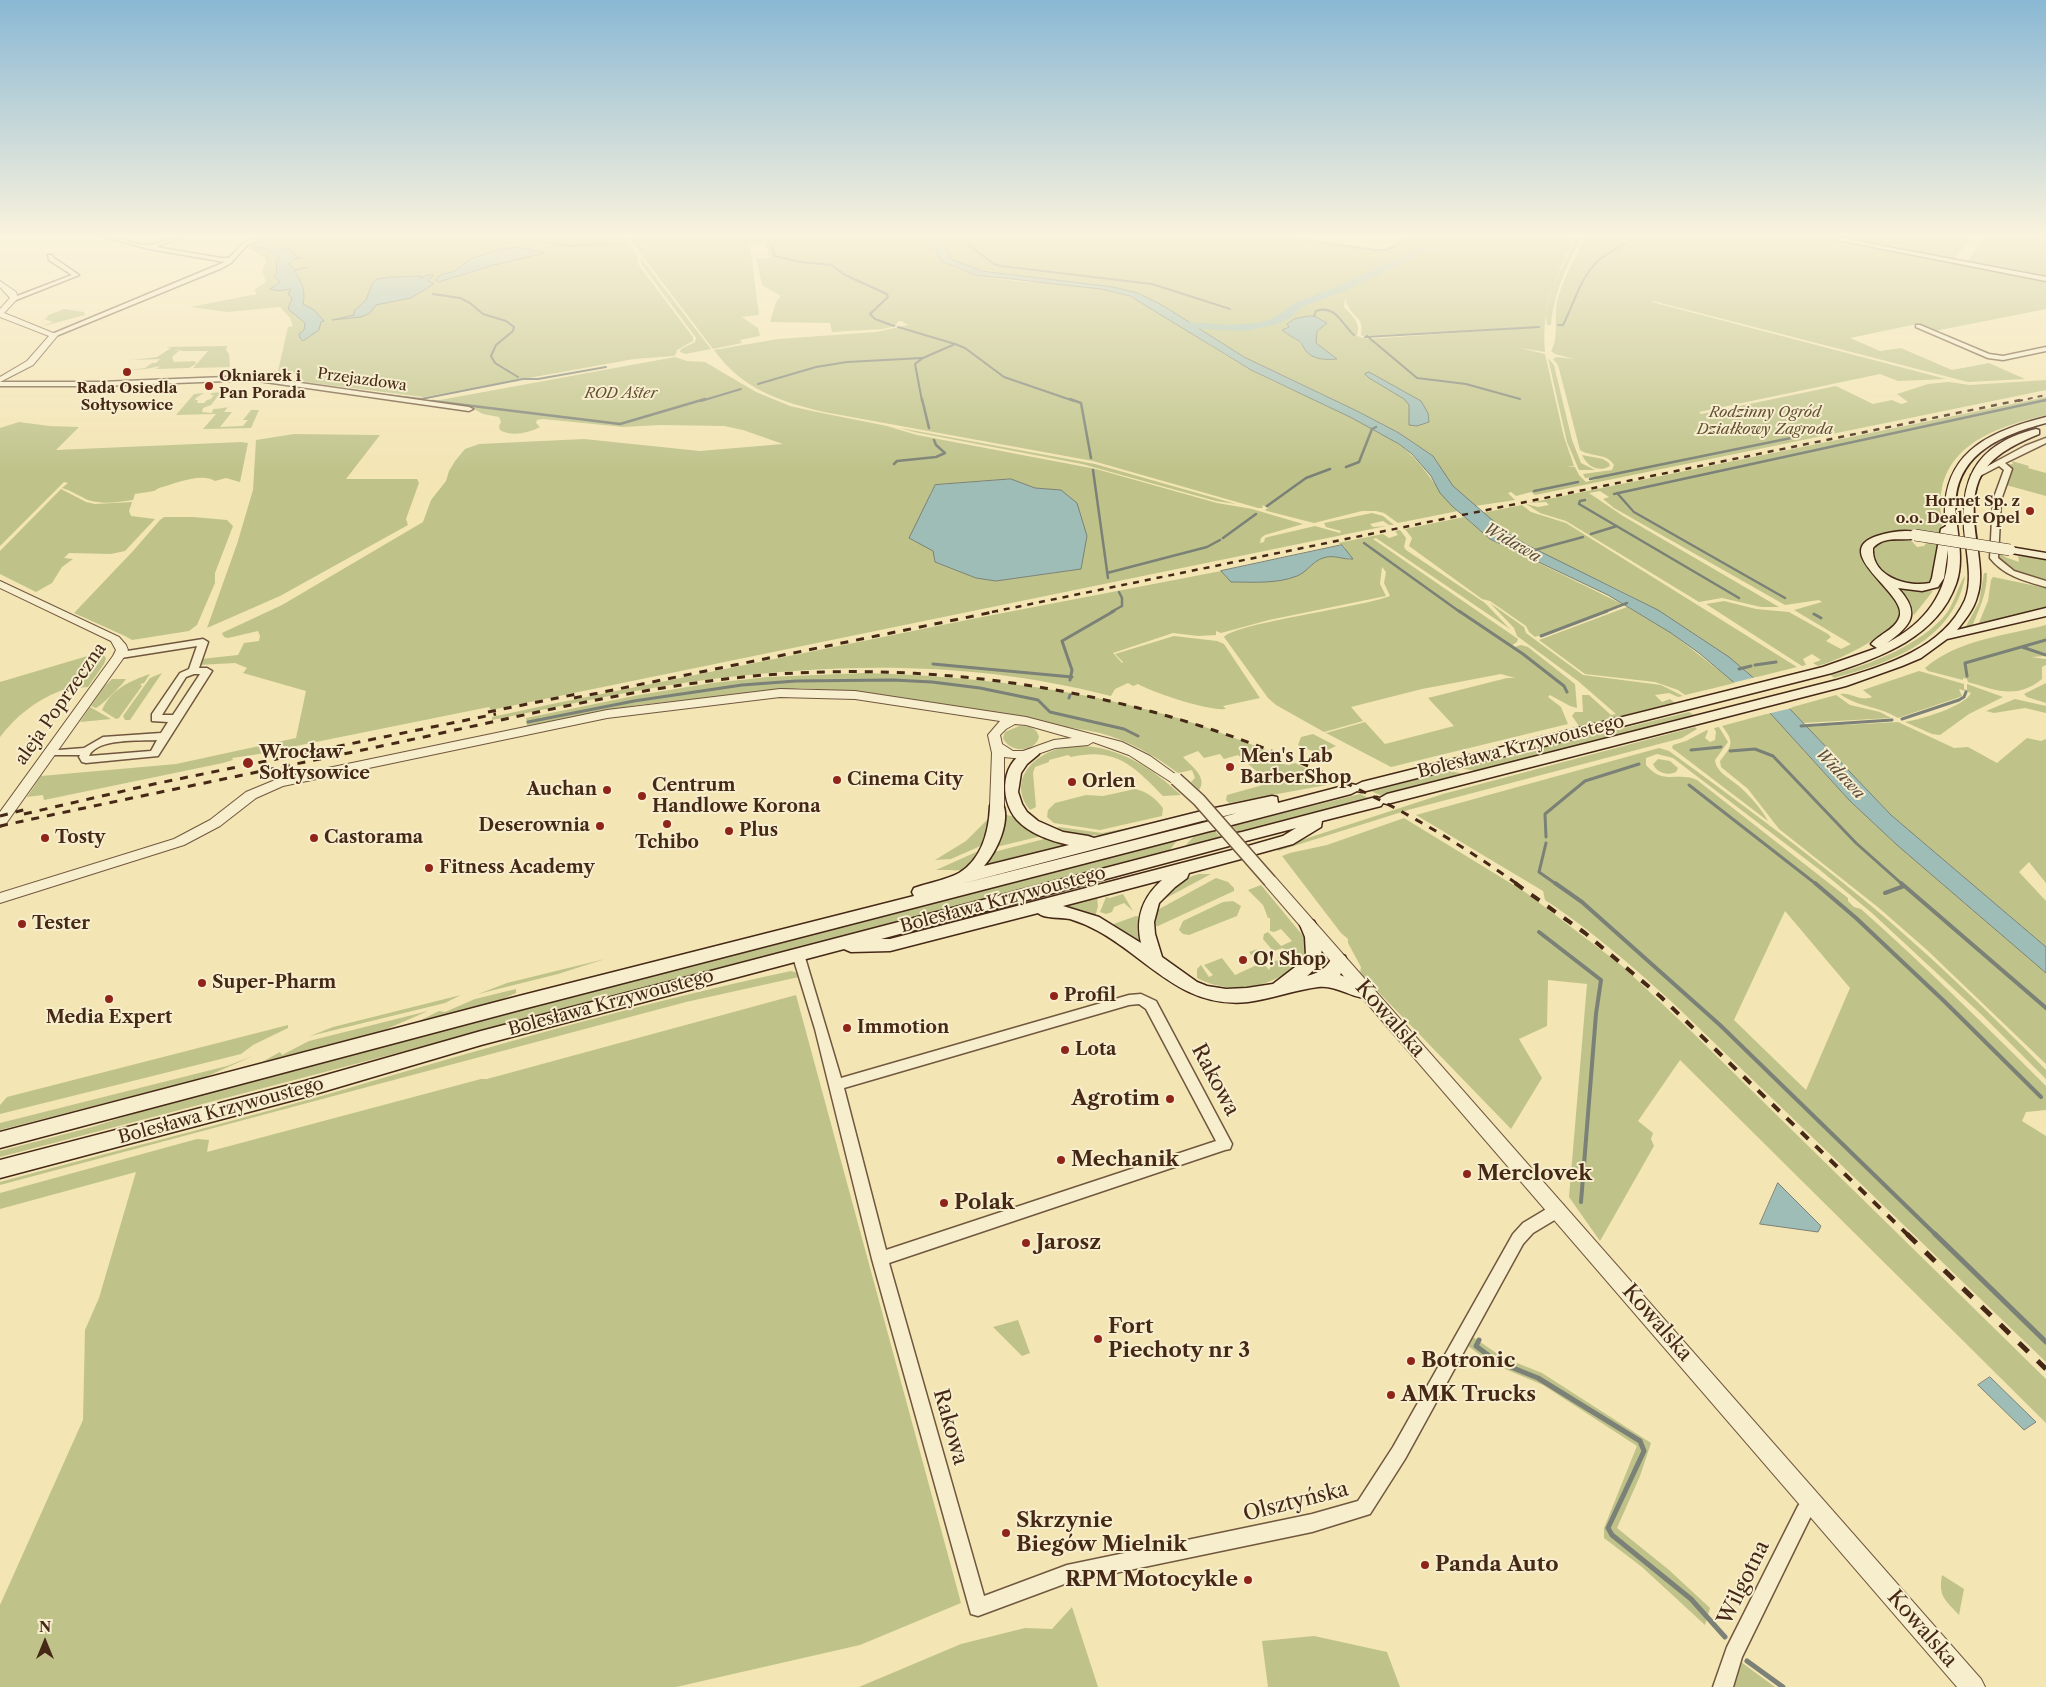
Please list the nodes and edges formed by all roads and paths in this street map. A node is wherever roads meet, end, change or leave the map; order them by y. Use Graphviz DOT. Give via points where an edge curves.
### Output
graph roads {
  1 [pos="7,315"];
  2 [pos="103,315"];
  3 [pos="1918,326"];
  4 [pos="54,335"];
  5 [pos="2046,349"];
  6 [pos="0,380"];
  7 [pos="0,384"];
  8 [pos="469,409"];
  9 [pos="2046,420"];
  10 [pos="2046,429"];
  11 [pos="2046,440"];
  12 [pos="2000,463"];
  13 [pos="1975,475"];
  14 [pos="1951,522"];
  15 [pos="2046,556"];
  16 [pos="1877,572"];
  17 [pos="0,584"];
  18 [pos="2046,584"];
  19 [pos="2046,612"];
  20 [pos="1941,638"];
  21 [pos="121,655"];
  22 [pos="193,671"];
  23 [pos="1826,671"];
  24 [pos="944,709"];
  25 [pos="175,718"];
  26 [pos="1018,720"];
  27 [pos="1038,724"];
  28 [pos="164,736"];
  29 [pos="996,742"];
  30 [pos="1109,742"];
  31 [pos="86,751"];
  32 [pos="1036,752"];
  33 [pos="50,753"];
  34 [pos="1176,779"];
  35 [pos="998,806"];
  36 [pos="1329,815"];
  37 [pos="1224,817"];
  38 [pos="0,822"];
  39 [pos="1242,837"];
  40 [pos="1104,841"];
  41 [pos="1224,842"];
  42 [pos="1253,850"];
  43 [pos="138,854"];
  44 [pos="1236,855"];
  45 [pos="1191,868"];
  46 [pos="964,877"];
  47 [pos="0,889"];
  48 [pos="0,898"];
  49 [pos="1027,910"];
  50 [pos="865,914"];
  51 [pos="1308,925"];
  52 [pos="827,946"];
  53 [pos="798,954"];
  54 [pos="1155,961"];
  55 [pos="1339,961"];
  56 [pos="1315,980"];
  57 [pos="1276,989"];
  58 [pos="1366,992"];
  59 [pos="836,1085"];
  60 [pos="0,1140"];
  61 [pos="5,1168"];
  62 [pos="1558,1210"];
  63 [pos="880,1259"];
  64 [pos="1814,1504"];
  65 [pos="978,1607"];
  66 [pos="1723,1687"];
  67 [pos="1973,1687"];
  1 -- 4 [label="street"];
  2 -- 4 [label="street"];
  3 -- 5 [label="street" via="1988,356 2003,358"];
  4 -- 6 [label="street" via="30,364"];
  7 -- 8 [label="street, Przejazdowa" via="251,378"];
  9 -- 14 [label="main road" via="1997,437 1969,456 1952,486"];
  10 -- 13 [label="main road" via="2001,448 1985,461"];
  11 -- 12 [label="street" via="2022,449"];
  12 -- 13 [label="street"];
  12 -- 18 [label="street" via="2008,469 1997,500 1994,558 2000,566 2016,575"];
  13 -- 20 [label="main road" via="1968,501 1975,571 1973,591 1961,616"];
  14 -- 16 [label="main road" via="1947,527 1934,585 1920,588 1904,586"];
  14 -- 23 [label="main road" via="1952,574 1946,594 1932,614 1904,639 1877,653"];
  15 -- 16 [label="main road, bridge" via="1914,536 1890,536 1872,543 1866,554"];
  16 -- 23 [label="main road" via="1904,604 1906,620 1899,629 1878,643"];
  17 -- 21 [label="street, aleja Poprzeczna" via="115,639 122,646"];
  19 -- 20 [label="main road"];
  20 -- 36 [label="main road, Bolesława Krzywoustego" via="1899,664 1841,683"];
  21 -- 22 [label="street" via="203,642"];
  21 -- 33 [label="street, aleja Poprzeczna"];
  22 -- 25 [label="street" via="207,671"];
  22 -- 25 [label="street" via="183,675 156,719"];
  23 -- 37 [label="main road, Bolesława Krzywoustego" via="1357,788"];
  24 -- 26 [label="street"];
  24 -- 29 [label="street" via="983,723 991,730"];
  24 -- 43 [label="street" via="855,695 780,693 607,714 280,782 251,795 201,832"];
  25 -- 28 [label="street"];
  26 -- 27 [label="street"];
  26 -- 29 [label="street" via="1000,727"];
  27 -- 30 [label="street"];
  27 -- 32 [label="street" via="1047,737 1046,744"];
  28 -- 31 [label="street" via="103,740"];
  28 -- 31 [label="street" via="154,754 86,760"];
  29 -- 32 [label="street" via="1010,754"];
  29 -- 35 [label="street"];
  30 -- 32 [label="street" via="1068,742"];
  30 -- 34 [label="street" via="1140,755"];
  31 -- 33 [label="street"];
  32 -- 40 [label="main road" via="1020,762 1012,781 1012,797 1020,814 1054,835 1081,841"];
  33 -- 38 [label="street, aleja Poprzeczna"];
  34 -- 51 [label="street, Kowalska, bridge" via="1202,804"];
  35 -- 46 [label="main road" via="997,828 990,848"];
  36 -- 39 [label="main road, Bolesława Krzywoustego"];
  36 -- 42 [label="main road" via="1288,840"];
  40 -- 46 [label="main road"];
  40 -- 50 [label="main road, Bolesława Krzywoustego" via="1206,821"];
  41 -- 52 [label="main road, Bolesława Krzywoustego"];
  43 -- 47 [label="street" via="90,863"];
  43 -- 48 [label="street"];
  44 -- 45 [label="main road"];
  45 -- 49 [label="main road"];
  45 -- 54 [label="main road" via="1160,890 1149,906 1146,929"];
  46 -- 50 [label="main road"];
  49 -- 52 [label="main road" via="890,945"];
  49 -- 54 [label="main road" via="1057,910 1081,916 1102,925"];
  50 -- 60 [label="main road, Bolesława Krzywoustego"];
  51 -- 55 [label="street, Kowalska"];
  51 -- 57 [label="main road" via="1315,944 1309,966"];
  52 -- 53 [label="main road, Bolesława Krzywoustego"];
  53 -- 59 [label="street, Rakowa"];
  53 -- 61 [label="main road, Bolesława Krzywoustego"];
  54 -- 57 [label="main road" via="1177,979 1208,993 1240,996"];
  55 -- 56 [label="main road" via="1331,973"];
  55 -- 58 [label="street, Kowalska"];
  56 -- 57 [label="main road"];
  56 -- 58 [label="main road" via="1335,980"];
  58 -- 62 [label="street, Kowalska"];
  59 -- 63 [label="street, Rakowa"];
  59 -- 63 [label="street, Rakowa" via="1141,999 1151,1005 1225,1144"];
  62 -- 64 [label="street, Kowalska"];
  62 -- 65 [label="street, Olsztyńska" via="1528,1228 1518,1239 1399,1453 1364,1508 1312,1523 1067,1574"];
  63 -- 65 [label="street, Rakowa"];
  64 -- 66 [label="street, Wilgotna" via="1804,1512 1791,1538 1734,1654"];
  64 -- 67 [label="street, Kowalska"];
}
